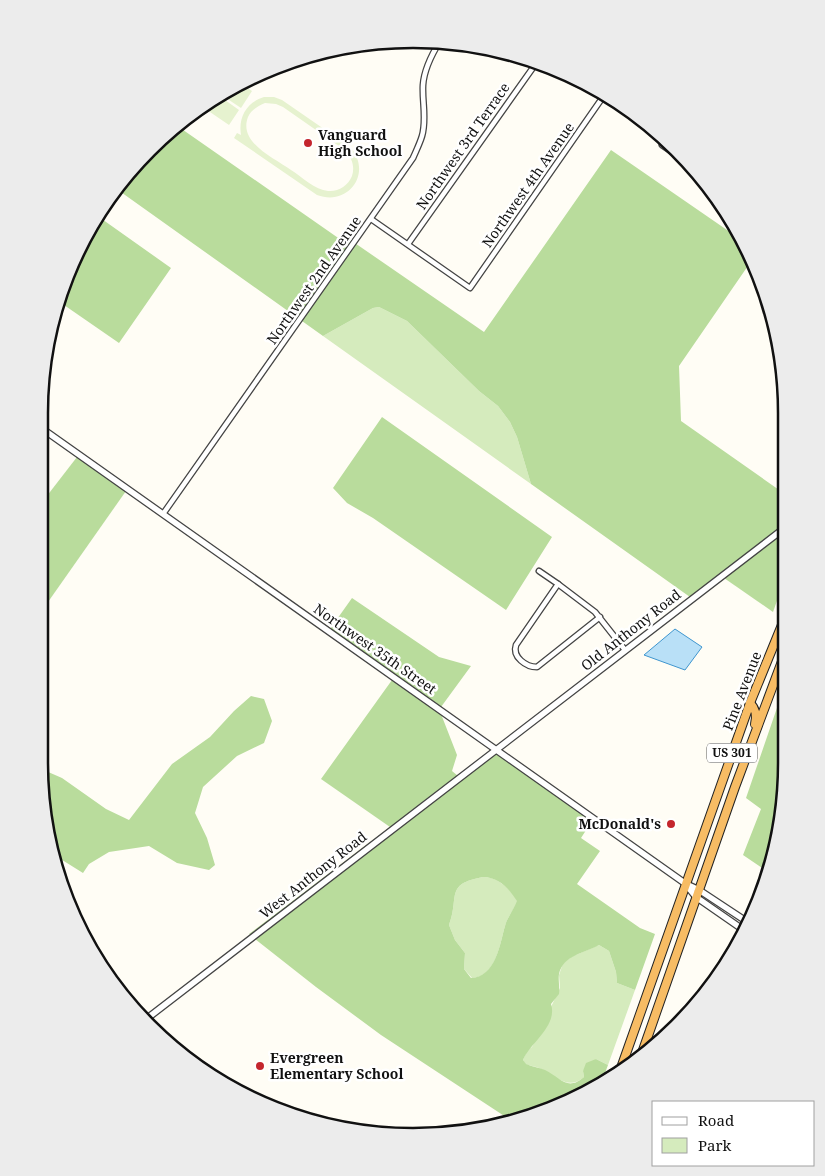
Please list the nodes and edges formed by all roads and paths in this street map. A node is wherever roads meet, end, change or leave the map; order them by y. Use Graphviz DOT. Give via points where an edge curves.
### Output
graph roads {
  1 [pos="436,48"];
  2 [pos="533,68"];
  3 [pos="601,100"];
  4 [pos="371,219"];
  5 [pos="408,244"];
  6 [pos="48,433"];
  7 [pos="163,514"];
  8 [pos="778,533"];
  9 [pos="539,571"];
  10 [pos="558,584"];
  11 [pos="600,617"];
  12 [pos="778,635"];
  13 [pos="625,650"];
  14 [pos="778,672"];
  15 [pos="750,703"];
  16 [pos="754,735"];
  17 [pos="496,750"];
  18 [pos="686,884"];
  19 [pos="698,893"];
  20 [pos="742,920"];
  21 [pos="739,926"];
  22 [pos="149,1017"];
  23 [pos="645,1045"];
  24 [pos="623,1061"];
  1 -- 4 [label="street, Northwest 2nd Avenue" via="426,68 423,84 422,137 413,158"];
  2 -- 5 [label="street, Northwest 3rd Terrace"];
  3 -- 5 [label="street, Northwest 4th Avenue" via="470,288"];
  4 -- 5 [label="street"];
  4 -- 7 [label="street, Northwest 2nd Avenue"];
  6 -- 7 [label="street, Northwest 35th Street"];
  7 -- 17 [label="street, Northwest 35th Street"];
  8 -- 13 [label="street, Old Anthony Road"];
  9 -- 10 [label="street"];
  10 -- 11 [label="street"];
  10 -- 11 [label="street" via="514,650 528,665 537,667"];
  11 -- 13 [label="street"];
  12 -- 15 [label="highway, Pine Avenue / US 301"];
  13 -- 17 [label="street, Old Anthony Road"];
  14 -- 16 [label="highway, Pine Avenue / US 301"];
  15 -- 16 [label="highway" via="756,716"];
  15 -- 18 [label="highway, Pine Avenue / US 301"];
  16 -- 19 [label="highway, Pine Avenue / US 301"];
  17 -- 18 [label="street, Northwest 35th Street"];
  17 -- 22 [label="street, West Anthony Road"];
  18 -- 19 [label="street, Northwest 35th Street"];
  18 -- 24 [label="highway, US 301"];
  19 -- 20 [label="street, Northwest 35th Street"];
  19 -- 21 [label="street, Northwest 35th Street"];
  19 -- 23 [label="highway, US 301"];
}
